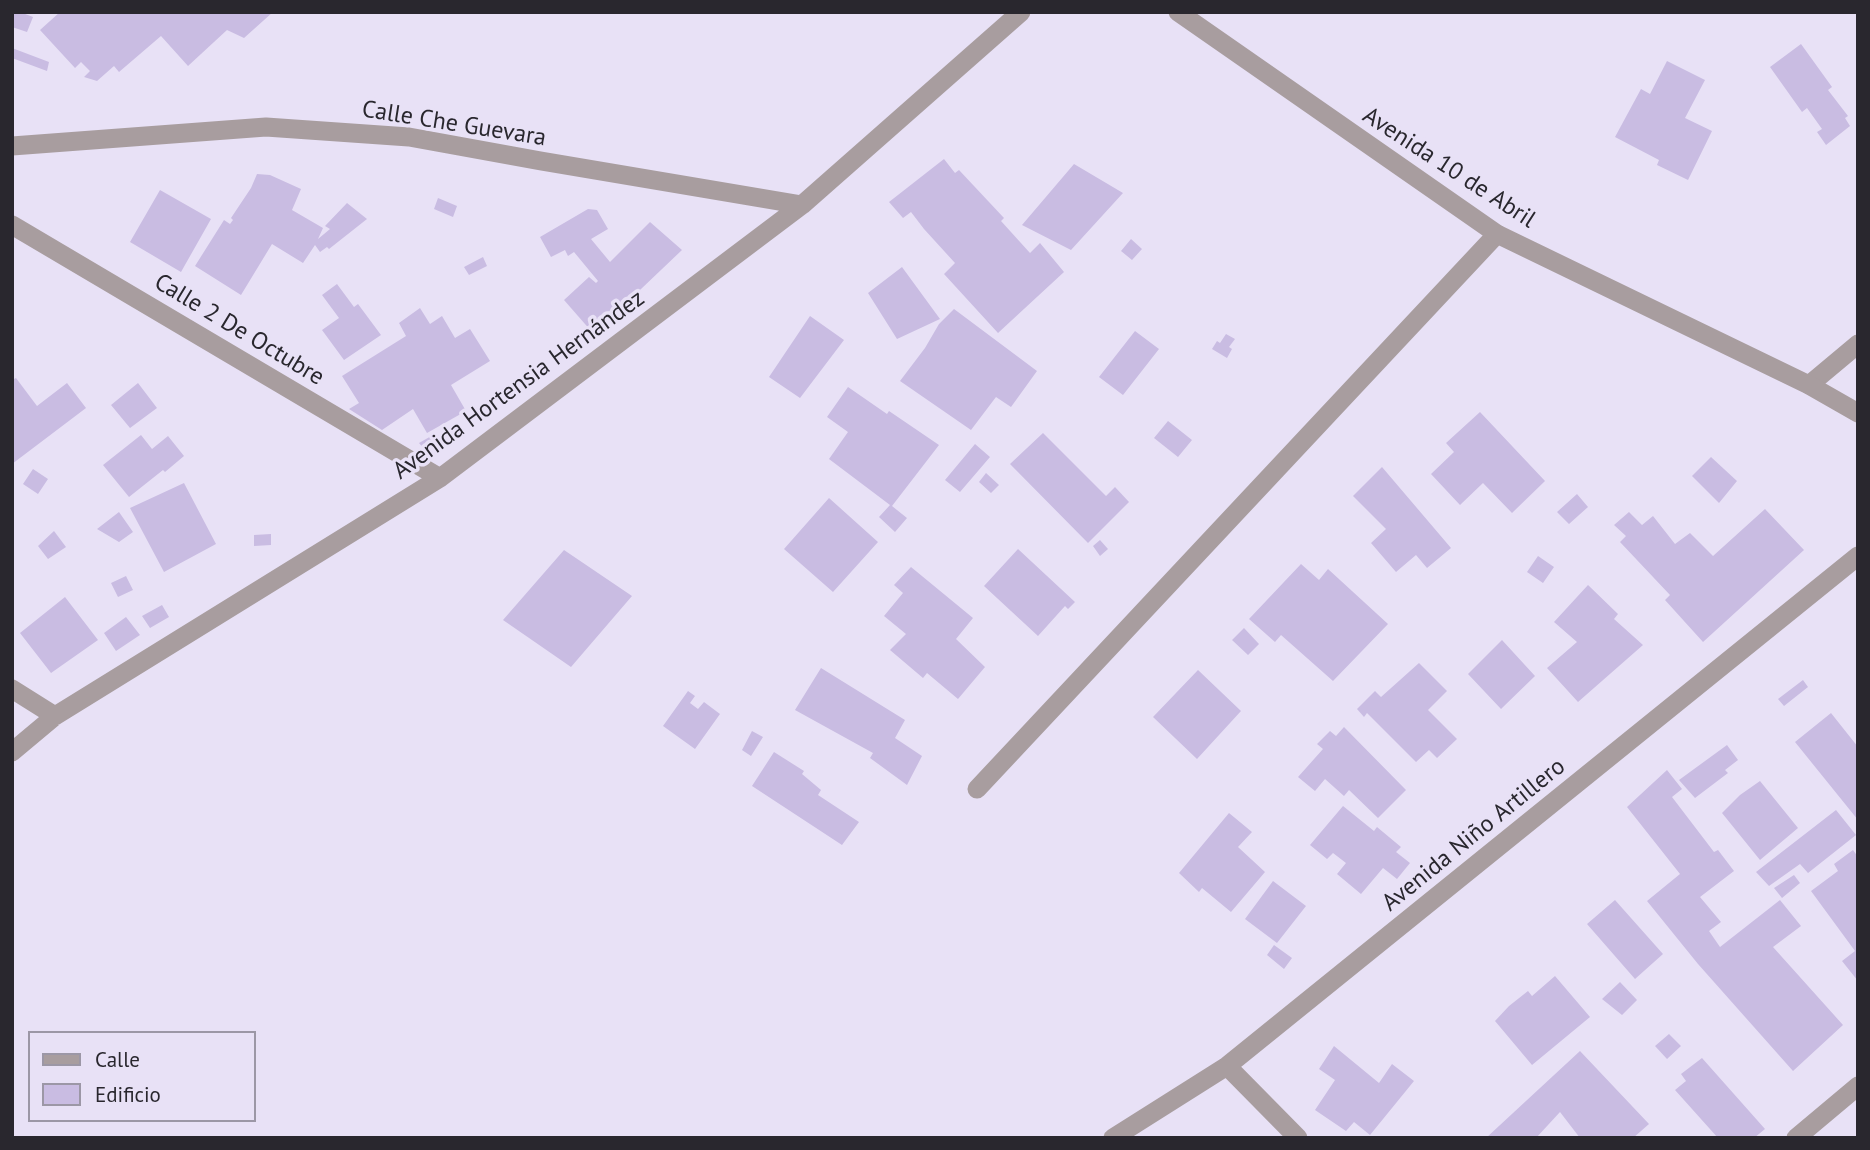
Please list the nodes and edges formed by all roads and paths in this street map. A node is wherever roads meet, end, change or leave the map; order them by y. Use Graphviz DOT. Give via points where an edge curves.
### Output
graph roads {
  1 [pos="1021,12"];
  2 [pos="1178,12"];
  3 [pos="12,146"];
  4 [pos="802,205"];
  5 [pos="12,225"];
  6 [pos="1497,234"];
  7 [pos="1858,344"];
  8 [pos="1809,385"];
  9 [pos="1858,412"];
  10 [pos="440,478"];
  11 [pos="1858,556"];
  12 [pos="12,690"];
  13 [pos="55,716"];
  14 [pos="12,752"];
  15 [pos="977,789"];
  16 [pos="1227,1066"];
  17 [pos="1858,1086"];
  18 [pos="1112,1138"];
  19 [pos="1298,1138"];
  20 [pos="1796,1138"];
  1 -- 4 [label="street, Avenida Hortensia Hernández"];
  2 -- 6 [label="street, Avenida 10 de Abril"];
  3 -- 4 [label="street, Calle Che Guevara" via="265,127 409,137"];
  4 -- 10 [label="street, Avenida Hortensia Hernández"];
  5 -- 10 [label="street, Calle 2 De Octubre"];
  6 -- 8 [label="street, Avenida 10 de Abril"];
  6 -- 15 [label="street"];
  7 -- 8 [label="street"];
  8 -- 9 [label="street, Avenida 10 de Abril"];
  10 -- 13 [label="street, Avenida Hortensia Hernández"];
  11 -- 16 [label="street, Avenida Niño Artillero"];
  12 -- 13 [label="street"];
  13 -- 14 [label="street, Avenida Hortensia Hernández"];
  16 -- 18 [label="street, Avenida Niño Artillero"];
  16 -- 19 [label="street"];
  17 -- 20 [label="street"];
}
